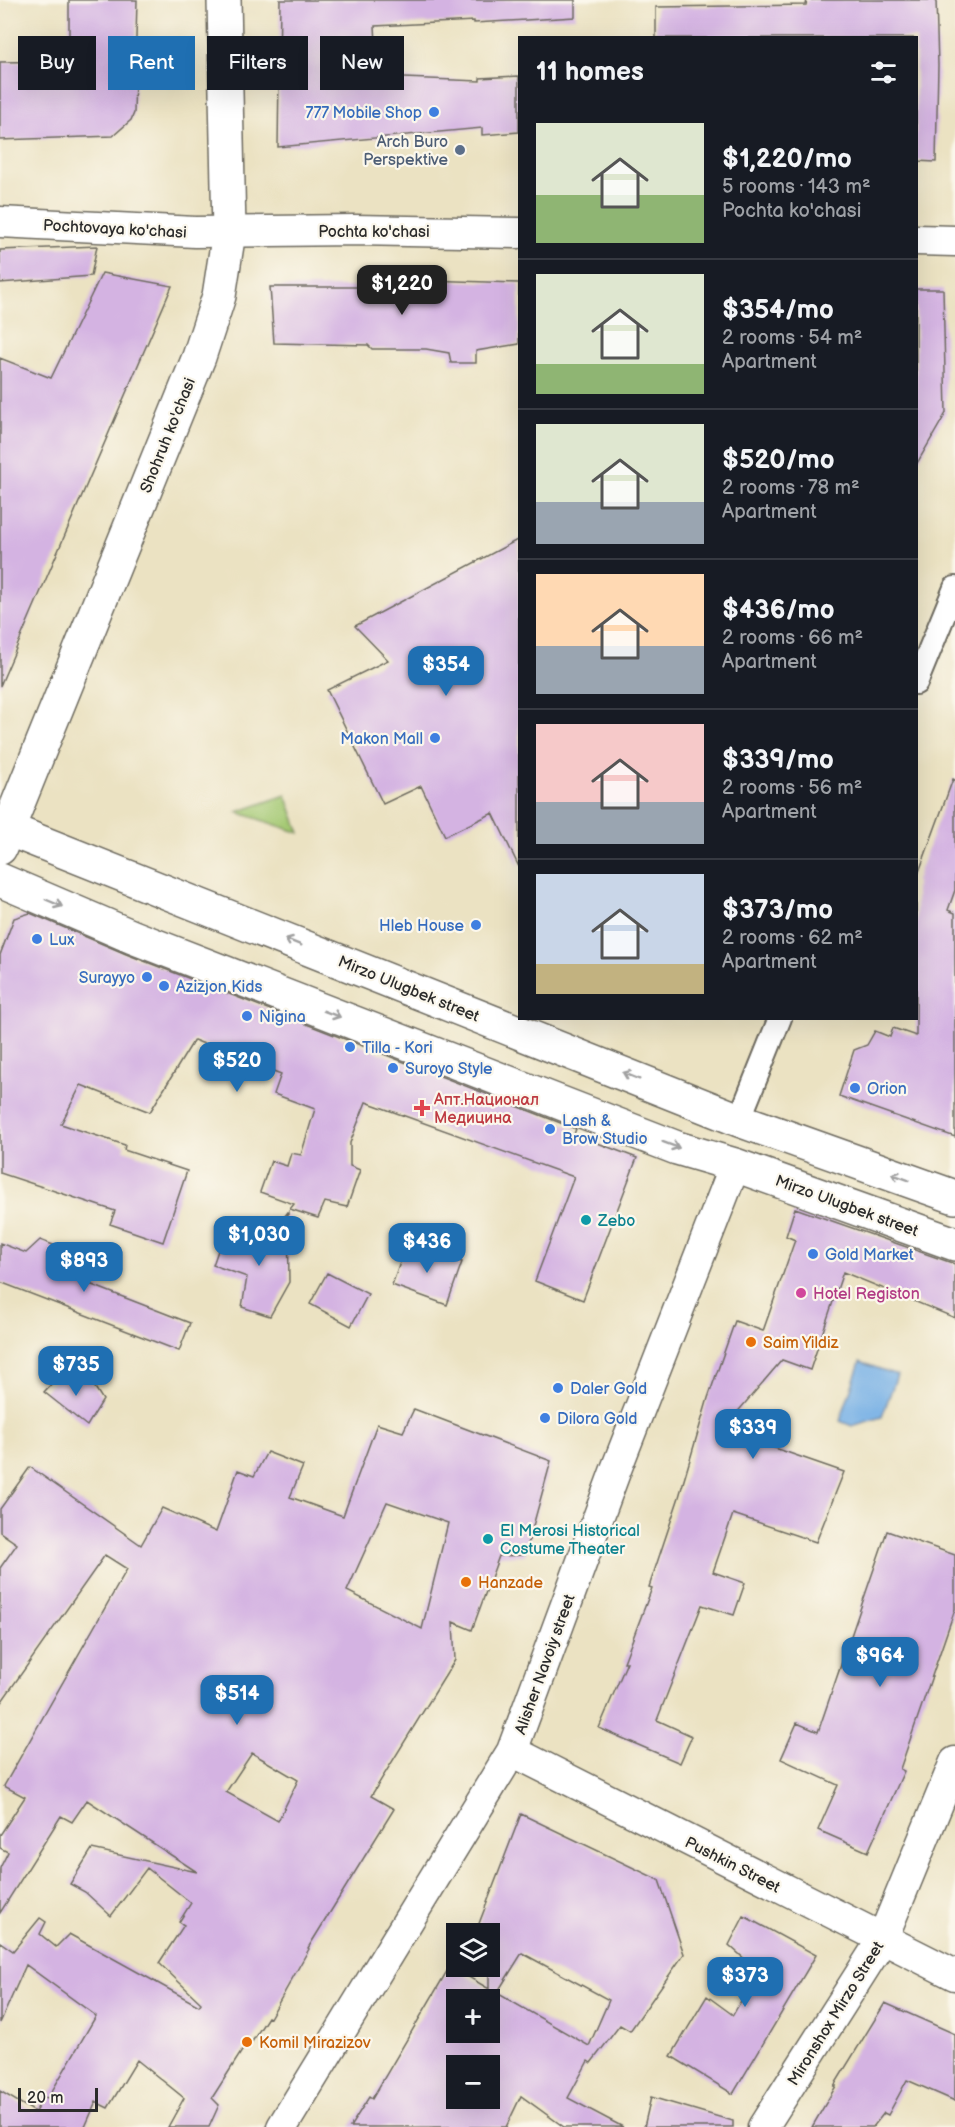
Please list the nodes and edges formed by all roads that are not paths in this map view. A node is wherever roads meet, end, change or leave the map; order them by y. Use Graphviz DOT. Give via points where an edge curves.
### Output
graph roads {
  1 [pos="224,0"];
  2 [pos="0,222"];
  3 [pos="229,232"];
  4 [pos="518,233"];
  5 [pos="918,240"];
  6 [pos="955,241"];
  7 [pos="955,588"];
  8 [pos="918,678"];
  9 [pos="3,835"];
  10 [pos="0,880"];
  11 [pos="779,1020"];
  12 [pos="739,1120"];
  13 [pos="735,1166"];
  14 [pos="955,1197"];
  15 [pos="955,1244"];
  16 [pos="512,1751"];
  17 [pos="955,1762"];
  18 [pos="882,1940"];
  19 [pos="955,1975"];
  20 [pos="282,2127"];
  21 [pos="763,2127"];
  1 -- 3 [label="main road, Shohruh ko'chasi"];
  2 -- 3 [label="street, Pochtovaya ko'chasi"];
  3 -- 4 [label="street, Pochta ko'chasi"];
  3 -- 9 [label="main road, Shohruh ko'chasi" via="210,326"];
  5 -- 6 [label="street"];
  7 -- 8 [label="street"];
  12 -- 9 [label="main road, Mirzo Ulugbek street, one-way" via="102,865"];
  10 -- 13 [label="main road, Mirzo Ulugbek street, one-way" via="133,937 677,1148"];
  11 -- 12 [label="street"];
  14 -- 12 [label="main road, Mirzo Ulugbek street, one-way"];
  13 -- 15 [label="main road, Mirzo Ulugbek street"];
  13 -- 16 [label="street, Alisher Navoiy street" via="615,1472"];
  16 -- 18 [label="street, Pushkin Street"];
  16 -- 20 [label="street, Alisher Navoiy street"];
  17 -- 18 [label="street, Mironshox Mirzo Street"];
  18 -- 19 [label="street, Pushkin Street"];
  18 -- 21 [label="street, Mironshox Mirzo Street"];
}
